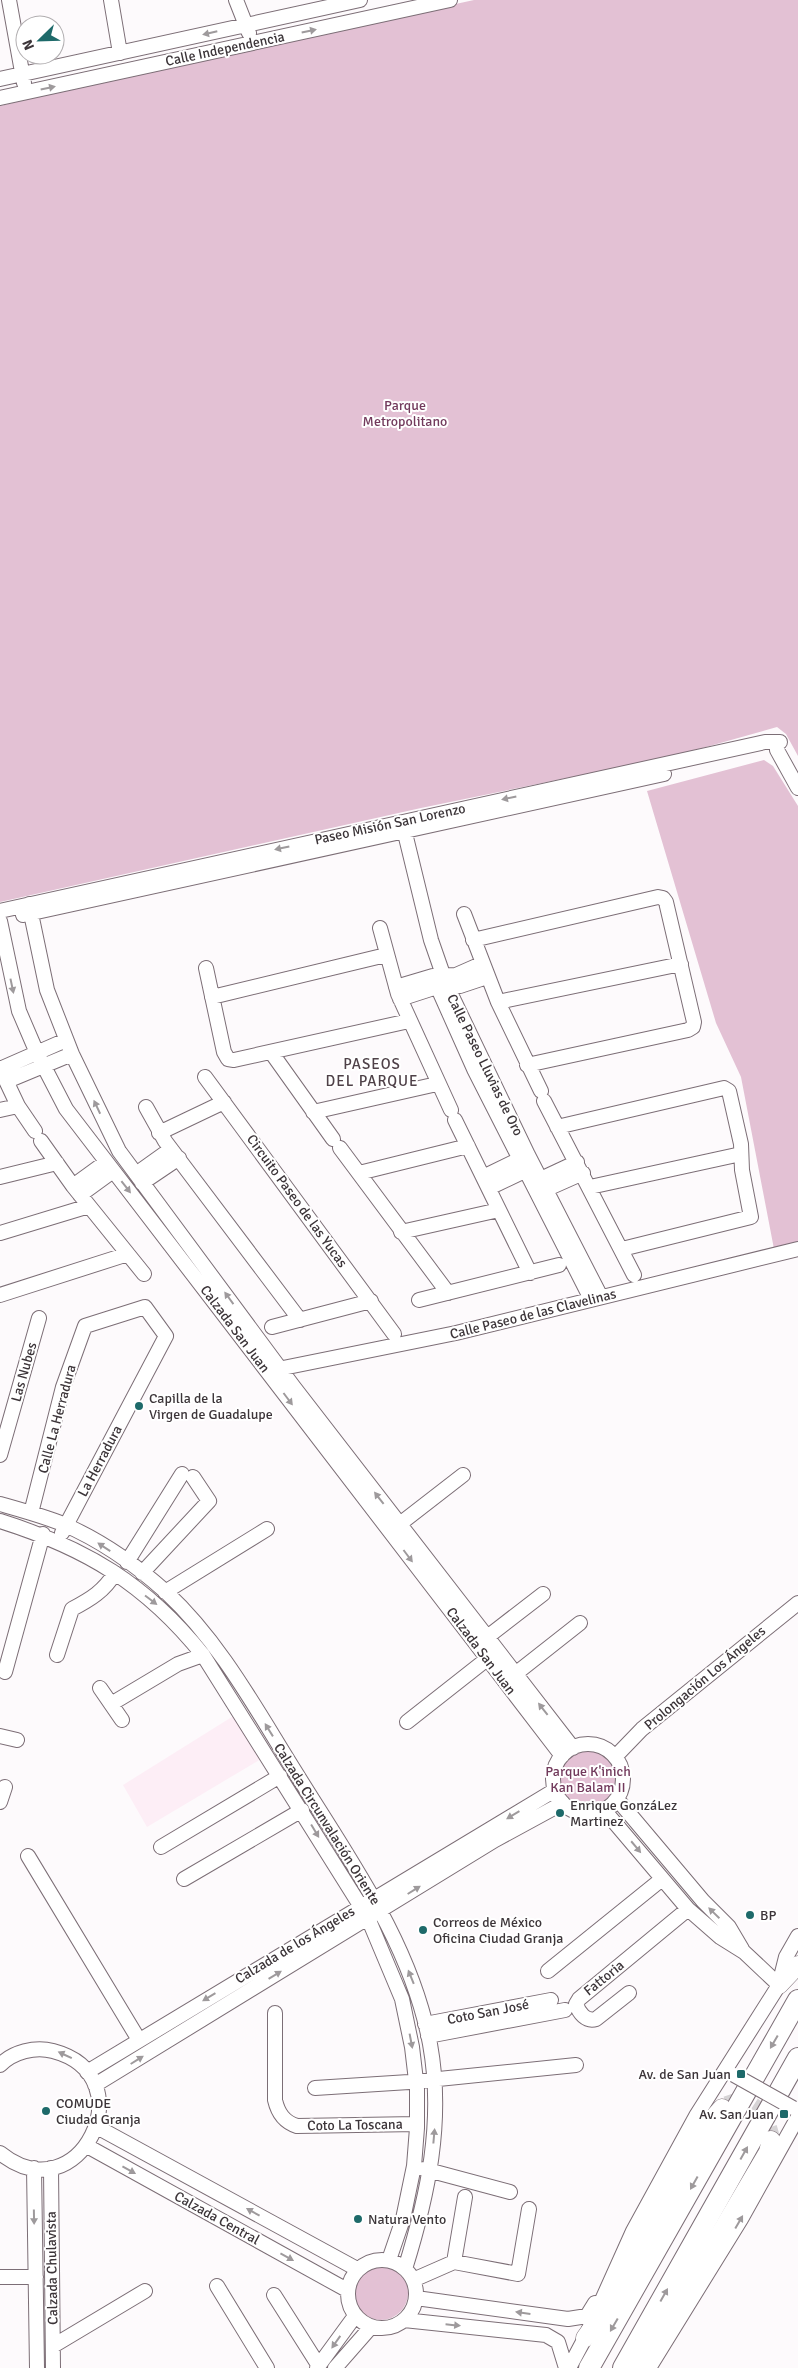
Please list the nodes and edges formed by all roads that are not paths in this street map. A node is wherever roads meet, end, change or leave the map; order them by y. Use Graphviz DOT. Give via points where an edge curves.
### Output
graph roads {
  1 [pos="9,0"];
  2 [pos="111,0"];
  3 [pos="236,0"];
  4 [pos="360,0"];
  5 [pos="444,1"];
  6 [pos="337,2"];
  7 [pos="246,25"];
  8 [pos="252,43"];
  9 [pos="120,53"];
  10 [pos="22,74"];
  11 [pos="0,80"];
  12 [pos="26,93"];
  13 [pos="0,98"];
  14 [pos="778,746"];
  15 [pos="798,771"];
  16 [pos="798,788"];
  17 [pos="399,828"];
  18 [pos="30,909"];
  19 [pos="0,911"];
  20 [pos="464,914"];
  21 [pos="0,921"];
  22 [pos="380,928"];
  23 [pos="473,940"];
  24 [pos="386,955"];
  25 [pos="680,964"];
  26 [pos="206,968"];
  27 [pos="484,970"];
  28 [pos="440,981"];
  29 [pos="398,993"];
  30 [pos="212,997"];
  31 [pos="498,1002"];
  32 [pos="409,1021"];
  33 [pos="66,1040"];
  34 [pos="271,1052"];
  35 [pos="37,1053"];
  36 [pos="72,1054"];
  37 [pos="527,1064"];
  38 [pos="44,1066"];
  39 [pos="2,1072"];
  40 [pos="205,1077"];
  41 [pos="437,1084"];
  42 [pos="224,1102"];
  43 [pos="18,1106"];
  44 [pos="146,1107"];
  45 [pos="0,1110"];
  46 [pos="313,1112"];
  47 [pos="557,1127"];
  48 [pos="160,1133"];
  49 [pos="111,1137"];
  50 [pos="468,1146"];
  51 [pos="94,1147"];
  52 [pos="175,1154"];
  53 [pos="741,1154"];
  54 [pos="57,1163"];
  55 [pos="109,1166"];
  56 [pos="580,1168"];
  57 [pos="359,1173"];
  58 [pos="533,1174"];
  59 [pos="0,1177"];
  60 [pos="139,1178"];
  61 [pos="486,1183"];
  62 [pos="590,1187"];
  63 [pos="81,1196"];
  64 [pos="499,1210"];
  65 [pos="402,1232"];
  66 [pos="0,1233"];
  67 [pos="188,1243"];
  68 [pos="622,1249"];
  69 [pos="798,1249"];
  70 [pos="176,1252"];
  71 [pos="128,1254"];
  72 [pos="558,1265"];
  73 [pos="530,1273"];
  74 [pos="144,1274"];
  75 [pos="634,1275"];
  76 [pos="448,1293"];
  77 [pos="0,1295"];
  78 [pos="596,1298"];
  79 [pos="419,1300"];
  80 [pos="371,1301"];
  81 [pos="39,1318"];
  82 [pos="300,1320"];
  83 [pos="85,1326"];
  84 [pos="272,1328"];
  85 [pos="394,1334"];
  86 [pos="274,1370"];
  87 [pos="0,1455"];
  88 [pos="463,1475"];
  89 [pos="0,1504"];
  90 [pos="31,1513"];
  91 [pos="0,1521"];
  92 [pos="66,1525"];
  93 [pos="395,1528"];
  94 [pos="266,1529"];
  95 [pos="42,1534"];
  96 [pos="59,1541"];
  97 [pos="127,1562"];
  98 [pos="110,1570"];
  99 [pos="142,1573"];
  100 [pos="165,1592"];
  101 [pos="543,1594"];
  102 [pos="798,1603"];
  103 [pos="580,1623"];
  104 [pos="486,1638"];
  105 [pos="200,1651"];
  106 [pos="57,1655"];
  107 [pos="487,1659"];
  108 [pos="5,1672"];
  109 [pos="510,1678"];
  110 [pos="100,1688"];
  111 [pos="252,1703"];
  112 [pos="111,1704"];
  113 [pos="239,1711"];
  114 [pos="122,1720"];
  115 [pos="406,1722"];
  116 [pos="0,1736"];
  117 [pos="16,1740"];
  118 [pos="568,1752"];
  119 [pos="615,1757"];
  120 [pos="280,1776"];
  121 [pos="5,1787"];
  122 [pos="555,1790"];
  123 [pos="616,1799"];
  124 [pos="0,1802"];
  125 [pos="562,1802"];
  126 [pos="302,1810"];
  127 [pos="604,1810"];
  128 [pos="161,1846"];
  129 [pos="28,1856"];
  130 [pos="184,1879"];
  131 [pos="662,1879"];
  132 [pos="373,1898"];
  133 [pos="360,1905"];
  134 [pos="688,1909"];
  135 [pos="380,1911"];
  136 [pos="368,1918"];
  137 [pos="798,1936"];
  138 [pos="744,1952"];
  139 [pos="798,1965"];
  140 [pos="548,1971"];
  141 [pos="779,1985"];
  142 [pos="629,1993"];
  143 [pos="551,2000"];
  144 [pos="798,2000"];
  145 [pos="565,2010"];
  146 [pos="275,2013"];
  147 [pos="426,2030"];
  148 [pos="139,2040"];
  149 [pos="798,2058"];
  150 [pos="576,2064"];
  151 [pos="0,2065"];
  152 [pos="87,2072"];
  153 [pos="734,2074"];
  154 [pos="434,2079"];
  155 [pos="416,2081"];
  156 [pos="95,2085"];
  157 [pos="315,2088"];
  158 [pos="798,2089"];
  159 [pos="722,2108"];
  160 [pos="796,2113"];
  161 [pos="762,2121"];
  162 [pos="417,2124"];
  163 [pos="97,2126"];
  164 [pos="771,2140"];
  165 [pos="87,2146"];
  166 [pos="0,2153"];
  167 [pos="414,2166"];
  168 [pos="34,2168"];
  169 [pos="51,2168"];
  170 [pos="431,2172"];
  171 [pos="510,2192"];
  172 [pos="466,2197"];
  173 [pos="529,2209"];
  174 [pos="660,2210"];
  175 [pos="389,2260"];
  176 [pos="620,2261"];
  177 [pos="454,2262"];
  178 [pos="405,2269"];
  179 [pos="357,2270"];
  180 [pos="0,2277"];
  181 [pos="36,2277"];
  182 [pos="413,2280"];
  183 [pos="217,2286"];
  184 [pos="607,2286"];
  185 [pos="347,2290"];
  186 [pos="144,2291"];
  187 [pos="274,2295"];
  188 [pos="416,2298"];
  189 [pos="355,2316"];
  190 [pos="548,2317"];
  191 [pos="404,2320"];
  192 [pos="371,2327"];
  193 [pos="546,2334"];
  194 [pos="586,2338"];
  195 [pos="53,2346"];
  196 [pos="318,2367"];
  197 [pos="37,2368"];
  198 [pos="53,2368"];
  199 [pos="267,2368"];
  200 [pos="335,2368"];
  201 [pos="567,2368"];
  202 [pos="589,2368"];
  203 [pos="623,2368"];
  204 [pos="635,2368"];
  205 [pos="649,2368"];
  1 -- 10 [label="street"];
  2 -- 9 [label="street"];
  3 -- 7 [label="street"];
  4 -- 6 [label="street, Calle Independencia"];
  8 -- 5 [label="street, Calle Independencia, one-way"];
  6 -- 7 [label="street, Calle Independencia"];
  7 -- 8 [label="street"];
  7 -- 9 [label="street, Calle Independencia, one-way"];
  12 -- 8 [label="street, Calle Independencia, one-way"];
  9 -- 10 [label="street, Calle Independencia"];
  10 -- 11 [label="street, Calle Independencia"];
  10 -- 12 [label="street"];
  12 -- 13 [label="street, Calle Independencia"];
  14 -- 15 [label="street" via="786,748"];
  14 -- 16 [label="street"];
  14 -- 17 [label="street, Paseo Misión San Lorenzo" via="765,742"];
  17 -- 18 [label="street, Paseo Misión San Lorenzo"];
  17 -- 28 [label="street, Calle Paseo Lluvias de Oro"];
  18 -- 19 [label="street, Paseo Misión San Lorenzo"];
  18 -- 21 [label="street, Paseo Misión San Lorenzo"];
  18 -- 33 [label="street, Calzada San Juan" via="47,990"];
  20 -- 23 [label="street"];
  21 -- 35 [label="street, Calzada San Juan, one-way" via="14,993"];
  22 -- 24 [label="street"];
  23 -- 25 [label="street" via="658,897 666,902"];
  23 -- 27 [label="street"];
  24 -- 29 [label="street"];
  24 -- 30 [label="street"];
  25 -- 31 [label="street"];
  25 -- 37 [label="street" via="693,1027"];
  26 -- 30 [label="street"];
  27 -- 28 [label="street"];
  27 -- 31 [label="street"];
  28 -- 29 [label="street"];
  28 -- 58 [label="street, Calle Paseo Lluvias de Oro" via="474,1069"];
  29 -- 32 [label="street"];
  30 -- 34 [label="street" via="228,1059"];
  31 -- 37 [label="street"];
  32 -- 34 [label="street"];
  32 -- 41 [label="street"];
  33 -- 35 [label="street"];
  33 -- 36 [label="street, Calzada San Juan"];
  34 -- 46 [label="street"];
  35 -- 38 [label="street, Calzada San Juan"];
  35 -- 39 [label="street"];
  36 -- 38 [label="street"];
  49 -- 36 [label="street, Calzada San Juan, one-way"];
  37 -- 47 [label="street"];
  38 -- 39 [label="street"];
  38 -- 51 [label="street, Calzada San Juan" via="66,1109"];
  39 -- 43 [label="street"];
  40 -- 42 [label="street, Circuito Paseo de las Yucas"];
  41 -- 46 [label="street"];
  41 -- 50 [label="street"];
  42 -- 48 [label="street"];
  42 -- 80 [label="street, Circuito Paseo de las Yucas"];
  43 -- 45 [label="street"];
  43 -- 54 [label="street"];
  44 -- 48 [label="street"];
  46 -- 57 [label="street"];
  47 -- 53 [label="street" via="724,1088 731,1097"];
  47 -- 56 [label="street"];
  48 -- 52 [label="street"];
  49 -- 51 [label="street"];
  49 -- 60 [label="street, Calzada San Juan"];
  50 -- 57 [label="street"];
  50 -- 61 [label="street"];
  51 -- 55 [label="street, Calzada San Juan"];
  52 -- 60 [label="street"];
  52 -- 82 [label="street"];
  53 -- 62 [label="street"];
  53 -- 68 [label="street" via="751,1217"];
  54 -- 59 [label="street"];
  54 -- 63 [label="street"];
  55 -- 63 [label="street"];
  55 -- 70 [label="street, Calzada San Juan, one-way"];
  56 -- 58 [label="street"];
  56 -- 62 [label="street"];
  57 -- 65 [label="street"];
  58 -- 61 [label="street"];
  58 -- 78 [label="street, Calle Paseo Lluvias de Oro"];
  60 -- 67 [label="street, Calzada San Juan"];
  61 -- 64 [label="street"];
  62 -- 68 [label="street"];
  63 -- 66 [label="street"];
  63 -- 71 [label="street"];
  64 -- 65 [label="street"];
  64 -- 73 [label="street"];
  65 -- 76 [label="street"];
  67 -- 70 [label="street"];
  86 -- 67 [label="street, Calzada San Juan, one-way"];
  68 -- 75 [label="street"];
  69 -- 78 [label="street, Calle Paseo de las Clavelinas"];
  70 -- 86 [label="street, Calzada San Juan"];
  71 -- 74 [label="street"];
  71 -- 77 [label="street"];
  72 -- 73 [label="street"];
  73 -- 76 [label="street"];
  76 -- 79 [label="street"];
  78 -- 86 [label="street, Calle Paseo de las Clavelinas" via="456,1333"];
  80 -- 82 [label="street"];
  80 -- 85 [label="street, Circuito Paseo de las Yucas"];
  81 -- 87 [label="street, Las Nubes"];
  82 -- 84 [label="street"];
  83 -- 90 [label="street, Calle La Herradura" via="63,1387"];
  83 -- 92 [label="street, La Herradura" via="144,1307 166,1336"];
  86 -- 93 [label="street, Calzada San Juan"];
  88 -- 93 [label="street"];
  89 -- 90 [label="street, Calzada Circunvalación Oriente"];
  90 -- 92 [label="street, Calzada Circunvalación Oriente"];
  91 -- 95 [label="street, Calzada Circunvalación Oriente"];
  92 -- 96 [label="street, La Herradura"];
  97 -- 92 [label="street, Calzada Circunvalación Oriente, one-way"];
  93 -- 104 [label="street, Calzada San Juan"];
  93 -- 107 [label="street, Calzada San Juan, one-way"];
  94 -- 100 [label="street"];
  95 -- 96 [label="street, Calzada Circunvalación Oriente"];
  95 -- 108 [label="street"];
  96 -- 98 [label="street, Calzada Circunvalación Oriente"];
  97 -- 99 [label="street, Calzada Circunvalación Oriente"];
  97 -- 99 [label="street" via="188,1476 210,1501"];
  98 -- 105 [label="street, Calzada Circunvalación Oriente, one-way" via="157,1604"];
  98 -- 106 [label="street" via="107,1586 95,1597 72,1609"];
  99 -- 100 [label="street, Calzada Circunvalación Oriente"];
  100 -- 111 [label="street, Calzada Circunvalación Oriente" via="215,1646"];
  101 -- 104 [label="street"];
  102 -- 119 [label="street, Prolongación Los Ángeles" via="642,1730"];
  103 -- 109 [label="street"];
  104 -- 109 [label="street, Calzada San Juan"];
  105 -- 112 [label="street"];
  105 -- 113 [label="street, Calzada Circunvalación Oriente"];
  107 -- 109 [label="street, Calzada San Juan"];
  107 -- 115 [label="street"];
  109 -- 118 [label="street, Calzada San Juan"];
  110 -- 112 [label="street"];
  111 -- 113 [label="street"];
  132 -- 111 [label="street, Calzada Circunvalación Oriente, one-way"];
  112 -- 114 [label="street"];
  113 -- 120 [label="street, Calzada Circunvalación Oriente"];
  116 -- 117 [label="street"];
  118 -- 119 [label="street" via="584,1744 595,1745"];
  118 -- 122 [label="street" via="554,1775"];
  119 -- 123 [label="street" via="620,1764 623,1782"];
  120 -- 126 [label="street, Calzada Circunvalación Oriente"];
  120 -- 128 [label="street"];
  121 -- 124 [label="street"];
  122 -- 125 [label="street"];
  122 -- 132 [label="street, Calzada de los Ángeles, one-way"];
  123 -- 127 [label="street"];
  138 -- 123 [label="street, one-way" via="729,1927"];
  125 -- 127 [label="street" via="582,1814"];
  135 -- 125 [label="street, Calzada de los Ángeles, one-way"];
  126 -- 130 [label="street"];
  126 -- 133 [label="street, Calzada Circunvalación Oriente, one-way"];
  127 -- 131 [label="street, one-way"];
  129 -- 148 [label="street"];
  131 -- 134 [label="street"];
  131 -- 140 [label="street"];
  132 -- 133 [label="street, Calzada de los Ángeles"];
  132 -- 135 [label="street, Calzada Circunvalación Oriente"];
  133 -- 136 [label="street, Calzada Circunvalación Oriente"];
  133 -- 148 [label="street, Calzada de los Ángeles, one-way"];
  134 -- 138 [label="street" via="720,1937"];
  134 -- 142 [label="street, Fattoria" via="578,1999 576,2004 590,2020"];
  135 -- 136 [label="street, Calzada de los Ángeles"];
  147 -- 135 [label="street, Calzada Circunvalación Oriente, one-way" via="417,1993 394,1934"];
  136 -- 155 [label="street, Calzada Circunvalación Oriente, one-way" via="402,1999"];
  156 -- 136 [label="street, Calzada de los Ángeles, one-way"];
  137 -- 141 [label="street" via="786,1957"];
  138 -- 141 [label="street"];
  139 -- 141 [label="main road"];
  141 -- 176 [label="street" via="696,2116"];
  143 -- 147 [label="street, Coto San José"];
  144 -- 202 [label="highway, one-way"];
  145 -- 147 [label="street"];
  146 -- 162 [label="street, Coto La Toscana" via="275,2100 286,2121 297,2126"];
  147 -- 154 [label="street, Calzada Circunvalación Oriente"];
  148 -- 152 [label="street, Calzada de los Ángeles"];
  149 -- 161 [label="highway"];
  150 -- 154 [label="street"];
  152 -- 151 [label="street, one-way" via="76,2061 48,2049 17,2053"];
  152 -- 156 [label="street"];
  153 -- 160 [label="street, bridge"];
  154 -- 155 [label="street"];
  170 -- 154 [label="street, Calzada Circunvalación Oriente, one-way" via="435,2130"];
  155 -- 157 [label="street"];
  155 -- 162 [label="street, Calzada Circunvalación Oriente"];
  156 -- 163 [label="street" via="100,2106"];
  158 -- 161 [label="highway"];
  159 -- 174 [label="main road" via="705,2127"];
  205 -- 160 [label="street, one-way" via="741,2219"];
  203 -- 161 [label="highway, one-way"];
  162 -- 167 [label="street, Calzada Circunvalación Oriente"];
  163 -- 165 [label="street"];
  179 -- 163 [label="street, Calzada Central, one-way"];
  164 -- 204 [label="main road" via="768,2152 709,2252"];
  165 -- 169 [label="street" via="71,2160"];
  165 -- 185 [label="street, Calzada Central, one-way"];
  166 -- 168 [label="street" via="11,2161"];
  167 -- 170 [label="street"];
  167 -- 175 [label="street, Calzada Circunvalación Oriente"];
  168 -- 169 [label="street"];
  168 -- 181 [label="street, Calzada Chulavista, one-way"];
  169 -- 195 [label="street, Calzada Chulavista"];
  170 -- 171 [label="street"];
  170 -- 178 [label="street, Calzada Circunvalación Oriente"];
  172 -- 177 [label="street"];
  173 -- 177 [label="street" via="518,2274"];
  174 -- 176 [label="main road"];
  174 -- 194 [label="main road" via="616,2294"];
  175 -- 178 [label="street"];
  175 -- 179 [label="street" via="377,2259"];
  176 -- 184 [label="street"];
  177 -- 182 [label="street"];
  178 -- 182 [label="street"];
  179 -- 185 [label="street"];
  180 -- 181 [label="street"];
  181 -- 197 [label="street, Calzada Chulavista"];
  182 -- 188 [label="street"];
  183 -- 199 [label="street"];
  184 -- 190 [label="street" via="587,2316"];
  184 -- 194 [label="street"];
  185 -- 189 [label="street"];
  186 -- 195 [label="street"];
  187 -- 196 [label="street"];
  190 -- 188 [label="street, one-way"];
  188 -- 191 [label="street"];
  189 -- 192 [label="street"];
  189 -- 196 [label="street, one-way"];
  190 -- 193 [label="street" via="554,2326"];
  191 -- 192 [label="street" via="394,2326"];
  191 -- 193 [label="street, one-way"];
  192 -- 200 [label="street"];
  193 -- 201 [label="street" via="558,2342"];
  194 -- 201 [label="street"];
  195 -- 198 [label="street, Calzada Chulavista"];
}
